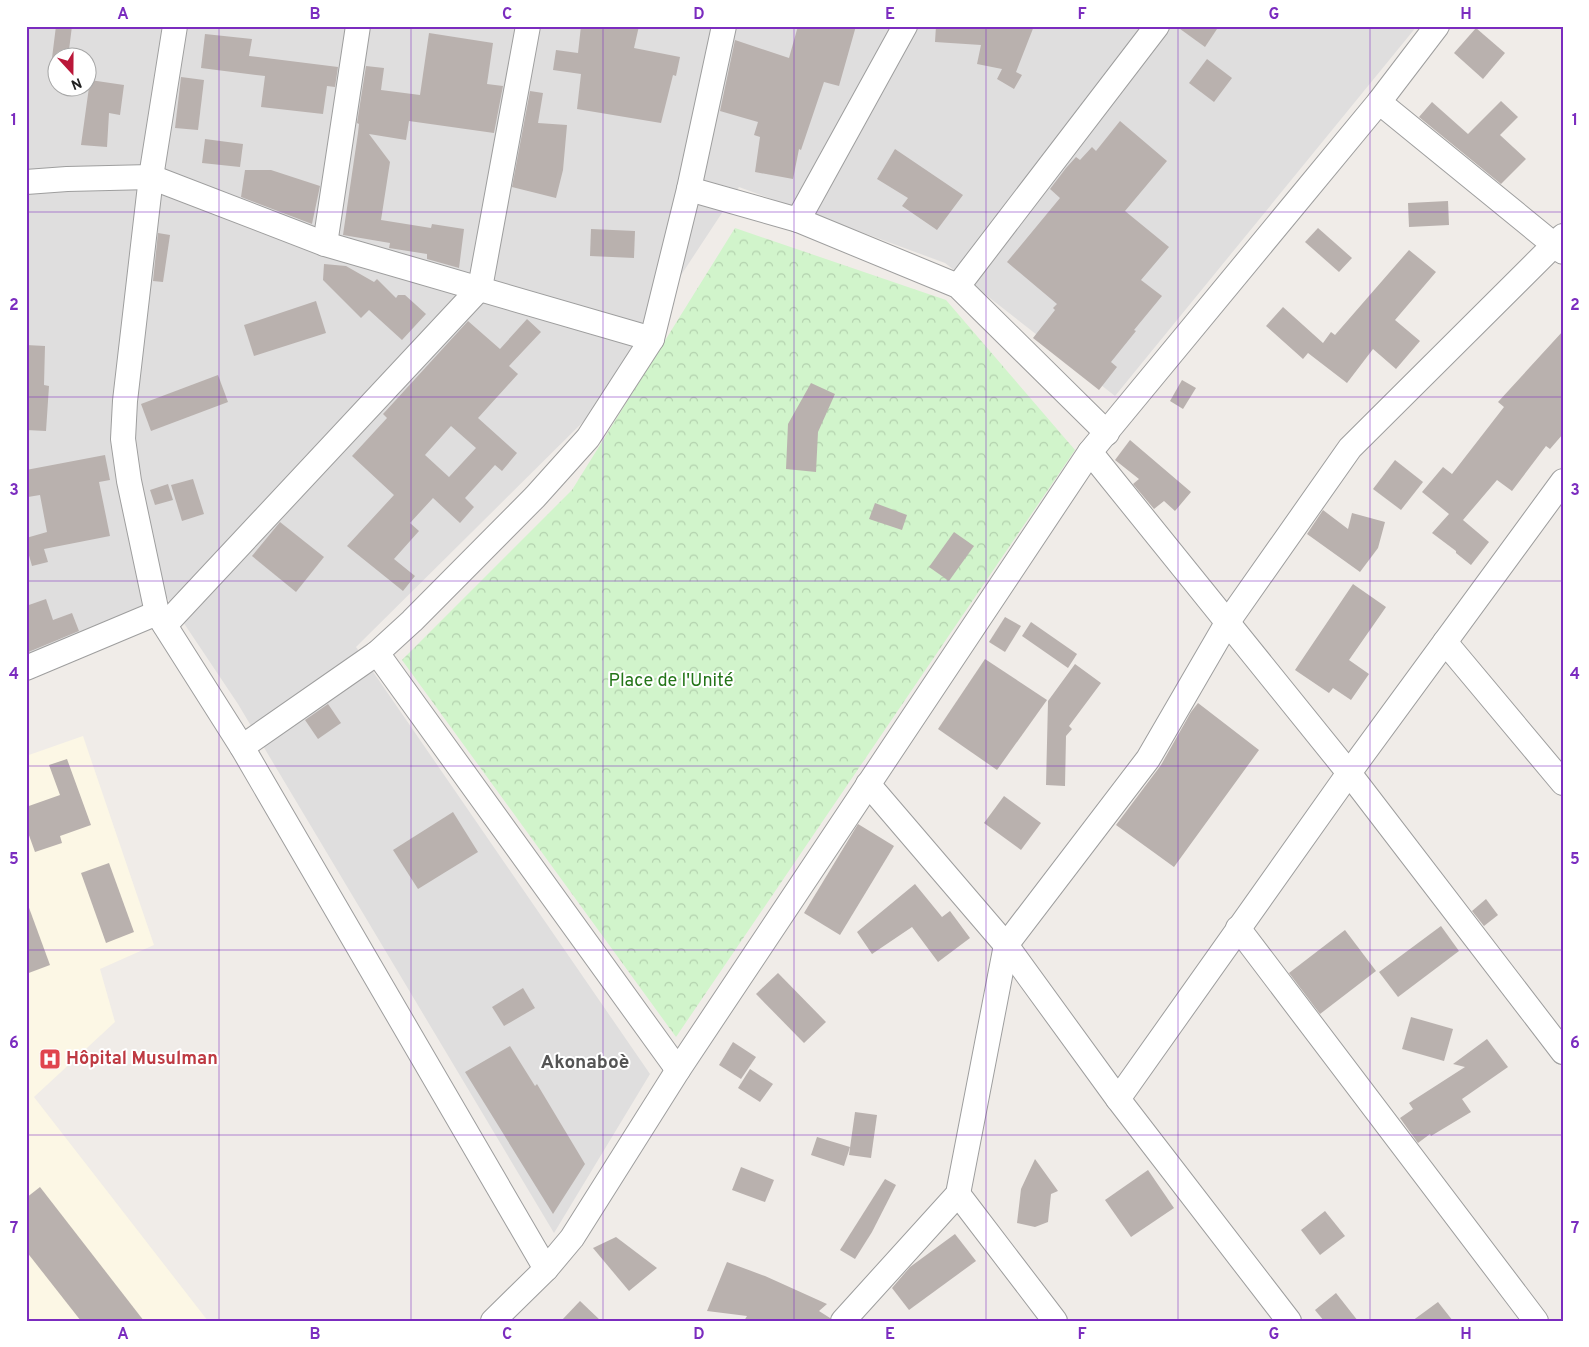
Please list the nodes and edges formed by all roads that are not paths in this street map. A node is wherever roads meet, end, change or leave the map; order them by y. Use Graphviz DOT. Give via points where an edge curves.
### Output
graph roads {
  1 [pos="175,26"];
  2 [pos="358,26"];
  3 [pos="528,26"];
  4 [pos="724,26"];
  5 [pos="905,26"];
  6 [pos="1156,26"];
  7 [pos="1437,26"];
  8 [pos="1379,102"];
  9 [pos="151,177"];
  10 [pos="26,182"];
  11 [pos="689,189"];
  12 [pos="798,220"];
  13 [pos="325,244"];
  14 [pos="1560,244"];
  15 [pos="958,286"];
  16 [pos="480,288"];
  17 [pos="652,339"];
  18 [pos="1107,433"];
  19 [pos="1090,452"];
  20 [pos="1563,481"];
  21 [pos="162,619"];
  22 [pos="1227,623"];
  23 [pos="1445,642"];
  24 [pos="377,653"];
  25 [pos="26,668"];
  26 [pos="242,747"];
  27 [pos="1349,772"];
  28 [pos="1563,782"];
  29 [pos="868,784"];
  30 [pos="1238,928"];
  31 [pos="1006,945"];
  32 [pos="1563,1052"];
  33 [pos="678,1070"];
  34 [pos="1118,1100"];
  35 [pos="958,1194"];
  36 [pos="546,1269"];
  37 [pos="493,1321"];
  38 [pos="843,1321"];
  39 [pos="1055,1321"];
  40 [pos="1289,1321"];
  41 [pos="1536,1321"];
  1 -- 9 [label="street"];
  2 -- 13 [label="street"];
  3 -- 16 [label="street"];
  4 -- 11 [label="street"];
  5 -- 12 [label="street"];
  6 -- 15 [label="street"];
  7 -- 8 [label="street"];
  8 -- 14 [label="street"];
  8 -- 18 [label="street"];
  9 -- 10 [label="street"];
  9 -- 13 [label="street"];
  9 -- 21 [label="street" via="124,401 123,439 129,481"];
  11 -- 12 [label="street"];
  11 -- 17 [label="street"];
  12 -- 15 [label="street"];
  13 -- 16 [label="street"];
  14 -- 22 [label="street" via="1350,448"];
  15 -- 18 [label="street"];
  16 -- 17 [label="street"];
  16 -- 21 [label="street"];
  17 -- 24 [label="street" via="588,438 535,497"];
  18 -- 19 [label="street"];
  19 -- 22 [label="street"];
  19 -- 29 [label="street"];
  20 -- 23 [label="street"];
  21 -- 25 [label="street"];
  21 -- 26 [label="street"];
  22 -- 27 [label="street"];
  22 -- 31 [label="street" via="1148,759"];
  23 -- 27 [label="street"];
  23 -- 28 [label="street"];
  24 -- 26 [label="street"];
  24 -- 33 [label="street"];
  26 -- 36 [label="street"];
  27 -- 30 [label="street"];
  27 -- 32 [label="street"];
  29 -- 31 [label="street"];
  29 -- 33 [label="street"];
  30 -- 34 [label="street"];
  30 -- 41 [label="street"];
  31 -- 34 [label="street"];
  31 -- 35 [label="street"];
  33 -- 36 [label="street" via="572,1238"];
  34 -- 40 [label="street"];
  35 -- 38 [label="street"];
  35 -- 39 [label="street"];
  36 -- 37 [label="street"];
}
